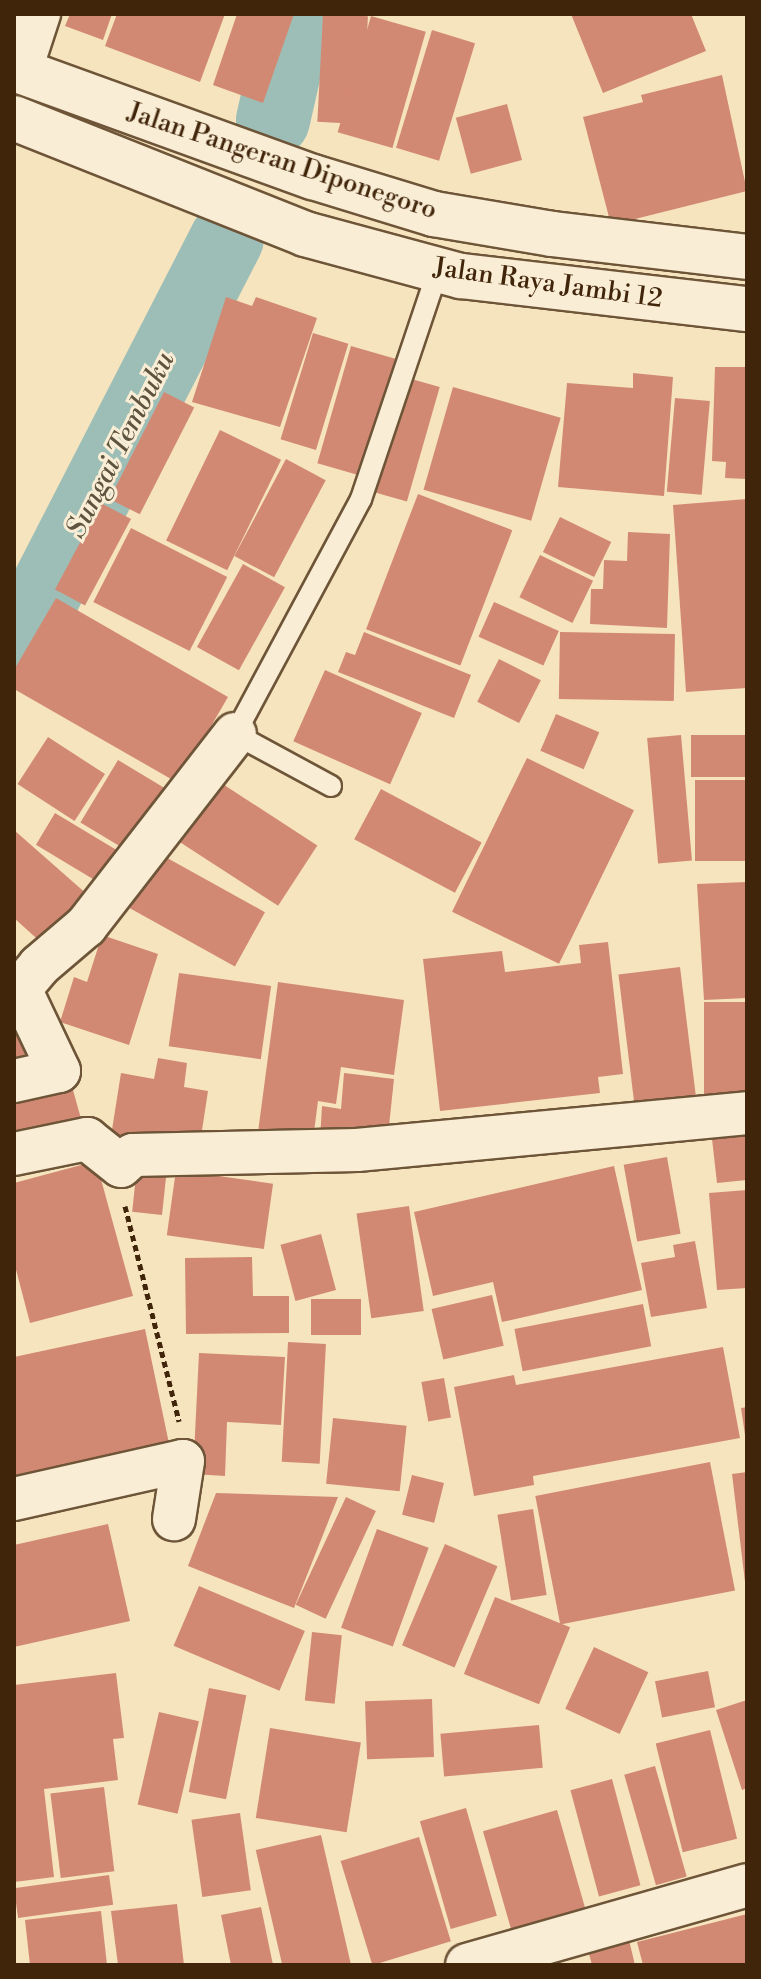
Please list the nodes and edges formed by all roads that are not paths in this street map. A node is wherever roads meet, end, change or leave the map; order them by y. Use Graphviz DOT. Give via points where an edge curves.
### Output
graph roads {
  1 [pos="39,14"];
  2 [pos="17,70"];
  3 [pos="14,118"];
  4 [pos="305,234"];
  5 [pos="747,257"];
  6 [pos="438,270"];
  7 [pos="747,309"];
  8 [pos="235,734"];
  9 [pos="331,786"];
  10 [pos="14,1081"];
  11 [pos="747,1113"];
  12 [pos="14,1154"];
  13 [pos="14,1499"];
  14 [pos="174,1519"];
  15 [pos="747,1885"];
  16 [pos="467,1965"];
  1 -- 2 [label="street"];
  2 -- 5 [label="main road, Jalan Pangeran Diponegoro" via="298,172 434,214"];
  3 -- 4 [label="main road, Jalan Pangeran Diponegoro"];
  4 -- 6 [label="main road, Jalan Raya Jambi 12"];
  6 -- 7 [label="main road, Jalan Raya Jambi 12" via="600,296"];
  6 -- 8 [label="lane" via="361,499"];
  8 -- 9 [label="lane"];
  8 -- 10 [label="street" via="86,926 20,989 59,1071"];
  11 -- 12 [label="street" via="357,1150 133,1155 121,1166 87,1139"];
  13 -- 14 [label="street" via="183,1461"];
  15 -- 16 [label="street"];
}
